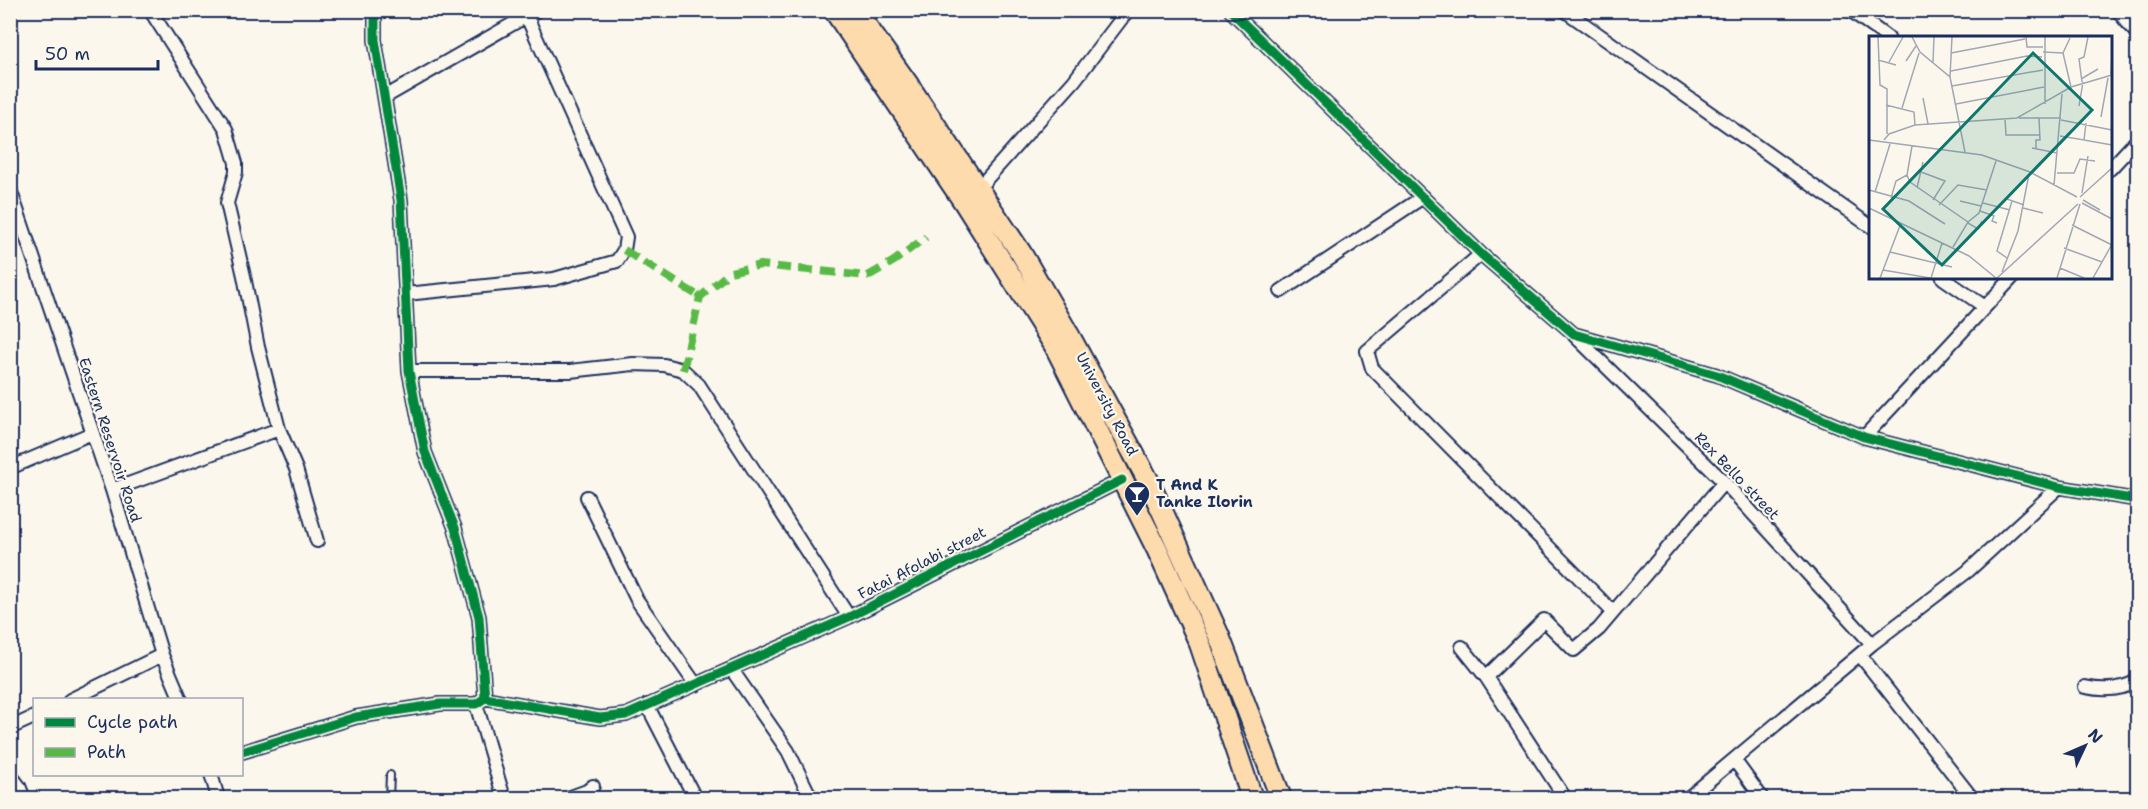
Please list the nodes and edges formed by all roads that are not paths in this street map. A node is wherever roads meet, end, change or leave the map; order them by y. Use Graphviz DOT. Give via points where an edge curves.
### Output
graph roads {
  1 [pos="150,10"];
  2 [pos="375,10"];
  3 [pos="834,10"];
  4 [pos="855,10"];
  5 [pos="1128,10"];
  6 [pos="1230,10"];
  7 [pos="1564,10"];
  8 [pos="1850,10"];
  9 [pos="2117,10"];
  10 [pos="532,14"];
  11 [pos="2138,35"];
  12 [pos="1885,36"];
  13 [pos="385,97"];
  14 [pos="2138,139"];
  15 [pos="2112,167"];
  16 [pos="10,189"];
  17 [pos="971,195"];
  18 [pos="1423,197"];
  19 [pos="16,221"];
  20 [pos="1869,225"];
  21 [pos="1481,254"];
  22 [pos="1944,279"];
  23 [pos="2011,279"];
  24 [pos="1281,291"];
  25 [pos="406,294"];
  26 [pos="1985,307"];
  27 [pos="1574,334"];
  28 [pos="409,371"];
  29 [pos="279,429"];
  30 [pos="92,433"];
  31 [pos="1864,437"];
  32 [pos="10,468"];
  33 [pos="1122,480"];
  34 [pos="1724,482"];
  35 [pos="2059,487"];
  36 [pos="112,490"];
  37 [pos="587,497"];
  38 [pos="2138,500"];
  39 [pos="317,541"];
  40 [pos="1612,611"];
  41 [pos="849,617"];
  42 [pos="1872,644"];
  43 [pos="1462,647"];
  44 [pos="162,655"];
  45 [pos="1860,655"];
  46 [pos="732,670"];
  47 [pos="1486,677"];
  48 [pos="2138,680"];
  49 [pos="696,685"];
  50 [pos="2085,687"];
  51 [pos="72,698"];
  52 [pos="181,698"];
  53 [pos="480,701"];
  54 [pos="647,705"];
  55 [pos="33,717"];
  56 [pos="10,728"];
  57 [pos="243,752"];
  58 [pos="1735,760"];
  59 [pos="10,774"];
  60 [pos="390,775"];
  61 [pos="212,776"];
  62 [pos="593,786"];
  63 [pos="24,798"];
  64 [pos="218,798"];
  65 [pos="389,798"];
  66 [pos="504,798"];
  67 [pos="568,798"];
  68 [pos="695,798"];
  69 [pos="811,798"];
  70 [pos="1252,798"];
  71 [pos="1281,798"];
  72 [pos="1565,798"];
  73 [pos="1688,798"];
  74 [pos="1762,798"];
  75 [pos="1972,798"];
  1 -- 29 [label="street" via="226,129 236,163 227,203"];
  2 -- 13 [label="street" via="375,40"];
  3 -- 17 [label="main road, University Road"];
  4 -- 17 [label="main road, University Road" via="907,83"];
  5 -- 17 [label="street" via="1074,81"];
  6 -- 18 [label="street, Rex Bello street"];
  7 -- 20 [label="street"];
  8 -- 12 [label="street"];
  9 -- 11 [label="street"];
  10 -- 13 [label="street"];
  10 -- 25 [label="street" via="626,237 624,250 617,261 554,279"];
  13 -- 25 [label="street" via="401,200"];
  14 -- 15 [label="street"];
  16 -- 19 [label="street, Eastern Reservoir Road"];
  17 -- 33 [label="main road, University Road" via="1055,346"];
  17 -- 71 [label="main road, University Road" via="1021,253 1148,480 1219,636"];
  18 -- 21 [label="street, Rex Bello street"];
  18 -- 24 [label="street"];
  19 -- 30 [label="street, Eastern Reservoir Road"];
  21 -- 27 [label="street, Rex Bello street"];
  21 -- 40 [label="street" via="1367,351 1372,368"];
  22 -- 26 [label="street"];
  23 -- 26 [label="street"];
  25 -- 28 [label="street"];
  26 -- 31 [label="street"];
  27 -- 31 [label="street" via="1718,375"];
  27 -- 34 [label="street, Rex Bello street"];
  28 -- 41 [label="street" via="570,371 633,364 664,364 682,370 699,385"];
  28 -- 53 [label="street" via="425,452 455,528 479,617"];
  29 -- 36 [label="street"];
  29 -- 39 [label="street" via="296,469"];
  30 -- 32 [label="street"];
  30 -- 36 [label="street, Eastern Reservoir Road"];
  31 -- 35 [label="street"];
  33 -- 41 [label="street, Fatai Afolabi street"];
  33 -- 70 [label="main road, University Road" via="1200,644"];
  34 -- 40 [label="street"];
  34 -- 42 [label="street, Rex Bello street"];
  35 -- 38 [label="street"];
  35 -- 42 [label="street" via="1968,571"];
  36 -- 44 [label="street, Eastern Reservoir Road"];
  37 -- 49 [label="street" via="637,600"];
  40 -- 47 [label="street" via="1574,650 1544,620"];
  41 -- 46 [label="street, Fatai Afolabi street"];
  42 -- 45 [label="street"];
  43 -- 47 [label="street"];
  44 -- 51 [label="street"];
  44 -- 52 [label="street, Eastern Reservoir Road"];
  45 -- 58 [label="street"];
  45 -- 75 [label="street"];
  46 -- 49 [label="street, Fatai Afolabi street"];
  46 -- 69 [label="street" via="788,751"];
  47 -- 72 [label="street"];
  48 -- 50 [label="street" via="2104,691"];
  49 -- 54 [label="street, Fatai Afolabi street"];
  53 -- 54 [label="street, Fatai Afolabi street" via="600,718 626,715"];
  53 -- 57 [label="street, Fatai Afolabi street" via="356,717"];
  53 -- 66 [label="street"];
  54 -- 68 [label="street"];
  55 -- 56 [label="street"];
  58 -- 73 [label="street"];
  58 -- 74 [label="street"];
  59 -- 63 [label="street"];
  60 -- 65 [label="lane"];
  61 -- 64 [label="street"];
  62 -- 67 [label="street"];
}
